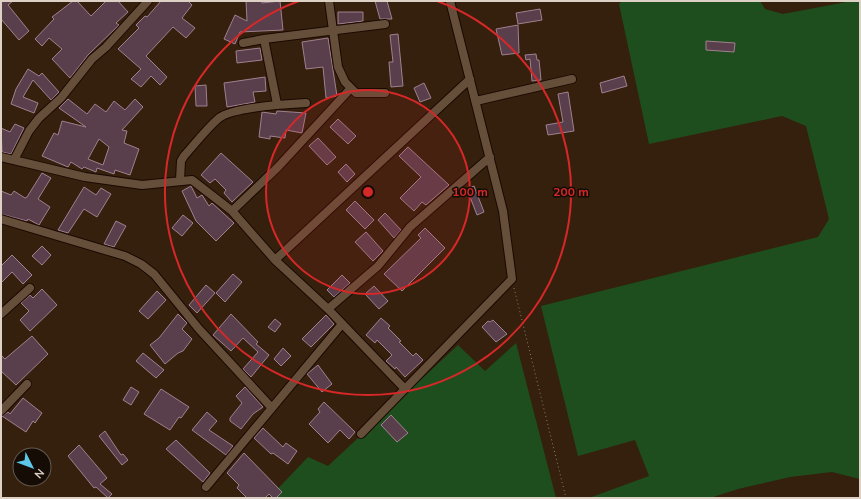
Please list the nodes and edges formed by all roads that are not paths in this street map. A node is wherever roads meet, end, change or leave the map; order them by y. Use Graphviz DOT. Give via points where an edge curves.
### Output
graph roads {
  1 [pos="148,1"];
  2 [pos="329,1"];
  3 [pos="450,1"];
  4 [pos="385,24"];
  5 [pos="333,29"];
  6 [pos="264,39"];
  7 [pos="243,43"];
  8 [pos="470,79"];
  9 [pos="572,79"];
  10 [pos="351,88"];
  11 [pos="385,93"];
  12 [pos="476,101"];
  13 [pos="306,103"];
  14 [pos="277,104"];
  15 [pos="1,157"];
  16 [pos="490,158"];
  17 [pos="14,160"];
  18 [pos="180,180"];
  19 [pos="232,211"];
  20 [pos="1,219"];
  21 [pos="275,260"];
  22 [pos="30,288"];
  23 [pos="328,309"];
  24 [pos="1,314"];
  25 [pos="342,324"];
  26 [pos="27,384"];
  27 [pos="404,388"];
  28 [pos="271,407"];
  29 [pos="1,411"];
  30 [pos="361,434"];
  31 [pos="206,488"];
  1 -- 17 [label="street" via="92,59 61,98 39,118"];
  2 -- 5 [label="street"];
  3 -- 8 [label="street"];
  4 -- 5 [label="street"];
  5 -- 6 [label="street"];
  5 -- 10 [label="street" via="338,67"];
  6 -- 7 [label="street"];
  6 -- 14 [label="street"];
  8 -- 12 [label="street"];
  8 -- 21 [label="street"];
  9 -- 12 [label="street"];
  10 -- 11 [label="street" via="361,94"];
  10 -- 19 [label="street" via="278,167"];
  12 -- 16 [label="street"];
  13 -- 14 [label="street"];
  14 -- 18 [label="street" via="220,117 184,156 181,161"];
  15 -- 17 [label="street"];
  16 -- 23 [label="street" via="410,228 378,266"];
  16 -- 27 [label="street" via="503,211 512,279"];
  17 -- 18 [label="street" via="85,177 142,185"];
  18 -- 19 [label="street" via="192,180"];
  19 -- 21 [label="street"];
  20 -- 28 [label="street" via="124,256 141,264 154,274 199,329"];
  21 -- 23 [label="street"];
  22 -- 24 [label="street"];
  23 -- 25 [label="street"];
  25 -- 27 [label="street"];
  25 -- 28 [label="street"];
  26 -- 29 [label="street"];
  27 -- 30 [label="street"];
  28 -- 31 [label="street"];
}
